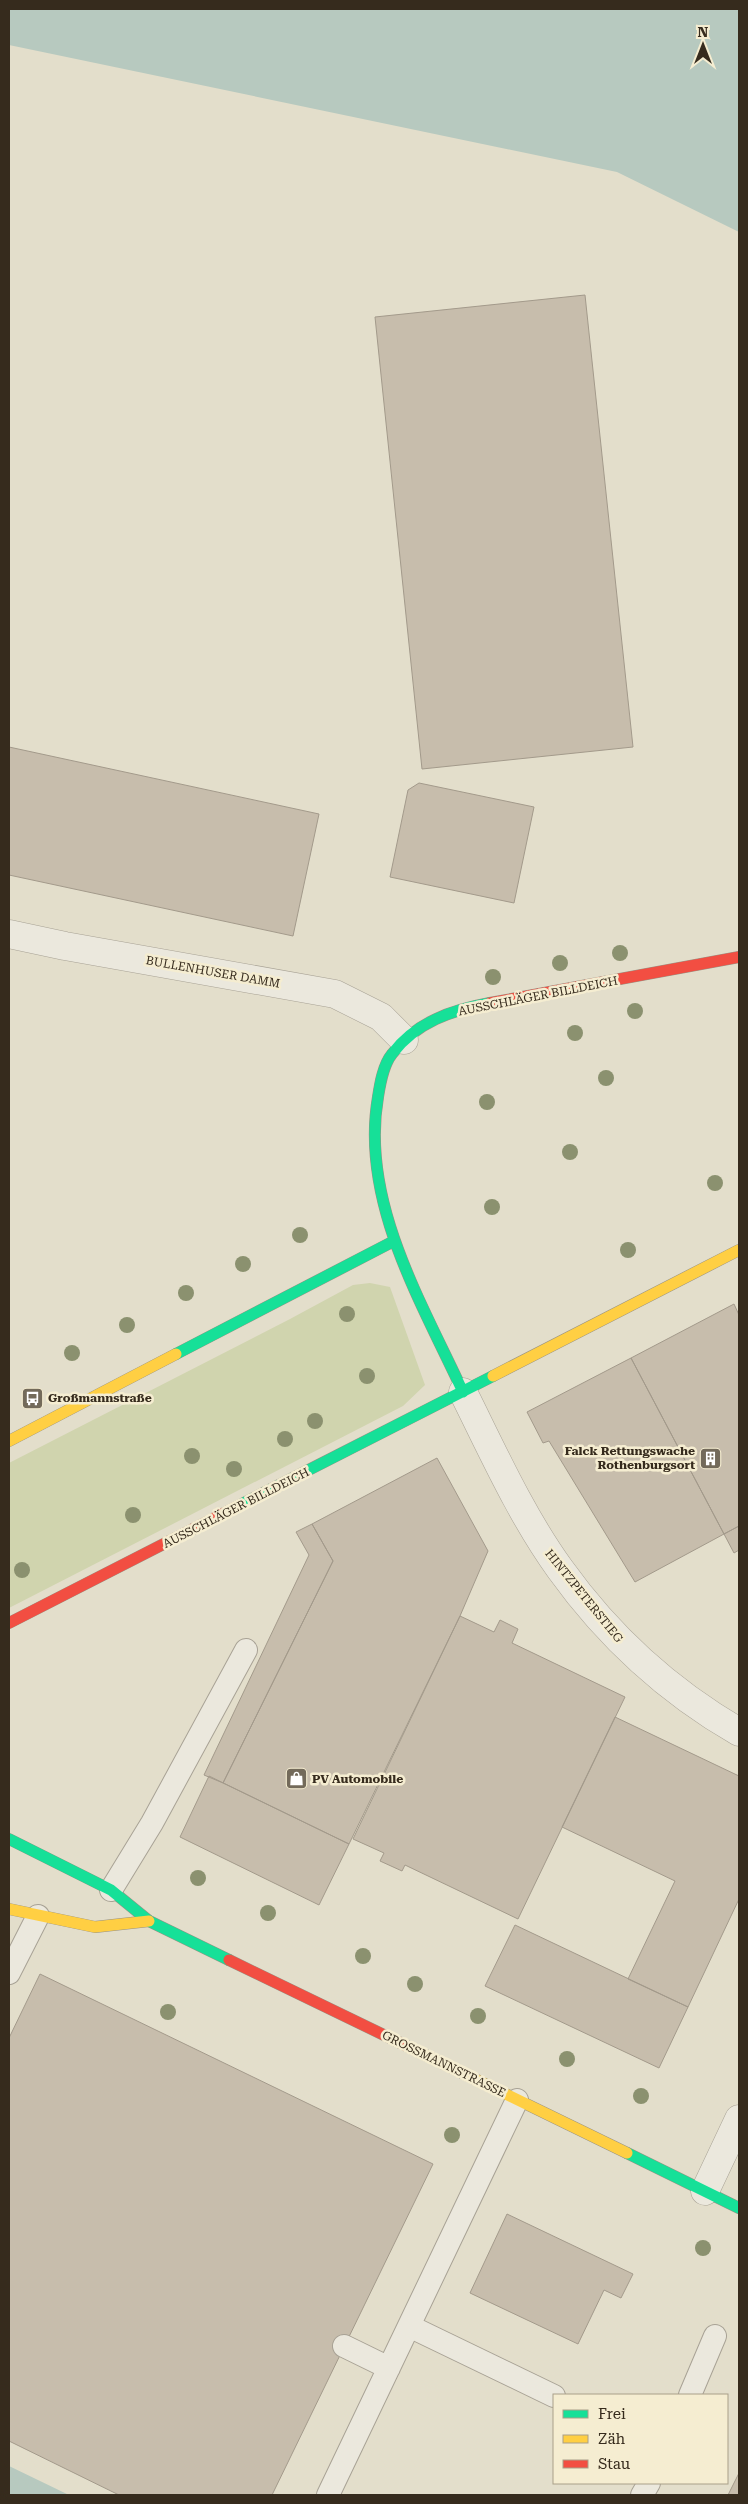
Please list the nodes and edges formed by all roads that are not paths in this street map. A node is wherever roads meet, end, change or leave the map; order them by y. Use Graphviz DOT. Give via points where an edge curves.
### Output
graph roads {
  1 [pos="9,934"];
  2 [pos="739,957"];
  3 [pos="404,1040"];
  4 [pos="394,1241"];
  5 [pos="739,1250"];
  6 [pos="463,1392"];
  7 [pos="9,1441"];
  8 [pos="9,1623"];
  9 [pos="246,1650"];
  10 [pos="739,1732"];
  11 [pos="9,1839"];
  12 [pos="111,1890"];
  13 [pos="9,1909"];
  14 [pos="38,1916"];
  15 [pos="149,1921"];
  16 [pos="9,1974"];
  17 [pos="517,2100"];
  18 [pos="739,2119"];
  19 [pos="705,2191"];
  20 [pos="739,2208"];
  21 [pos="409,2326"];
  22 [pos="715,2336"];
  23 [pos="344,2346"];
  24 [pos="389,2368"];
  25 [pos="690,2394"];
  26 [pos="553,2396"];
  27 [pos="648,2484"];
  28 [pos="328,2495"];
  29 [pos="642,2495"];
  1 -- 3 [label="street, BULLENHUSER DAMM" via="334,994 381,1017"];
  2 -- 3 [label="street, AUSSCHLÄGER BILLDEICH" via="485,1004 443,1016"];
  3 -- 4 [label="street, AUSSCHLÄGER BILLDEICH" via="390,1056 381,1080 373,1137 377,1170"];
  4 -- 6 [label="street, AUSSCHLÄGER BILLDEICH"];
  4 -- 7 [label="street"];
  5 -- 6 [label="street, AUSSCHLÄGER BILLDEICH"];
  6 -- 8 [label="street, AUSSCHLÄGER BILLDEICH"];
  6 -- 10 [label="street, HINTZPETERSTIEG" via="534,1529 584,1599 648,1669"];
  9 -- 12 [label="lane" via="152,1823"];
  11 -- 12 [label="street, GROSSMANNSTRASSE"];
  12 -- 15 [label="street, GROSSMANNSTRASSE"];
  13 -- 14 [label="street"];
  14 -- 15 [label="street" via="95,1927"];
  14 -- 16 [label="lane"];
  15 -- 17 [label="street, GROSSMANNSTRASSE"];
  17 -- 19 [label="street, GROSSMANNSTRASSE"];
  17 -- 21 [label="lane"];
  18 -- 19 [label="street"];
  19 -- 20 [label="street, GROSSMANNSTRASSE"];
  21 -- 24 [label="lane"];
  21 -- 26 [label="lane"];
  22 -- 25 [label="lane"];
  23 -- 24 [label="lane"];
  24 -- 28 [label="lane"];
  27 -- 29 [label="lane"];
}
